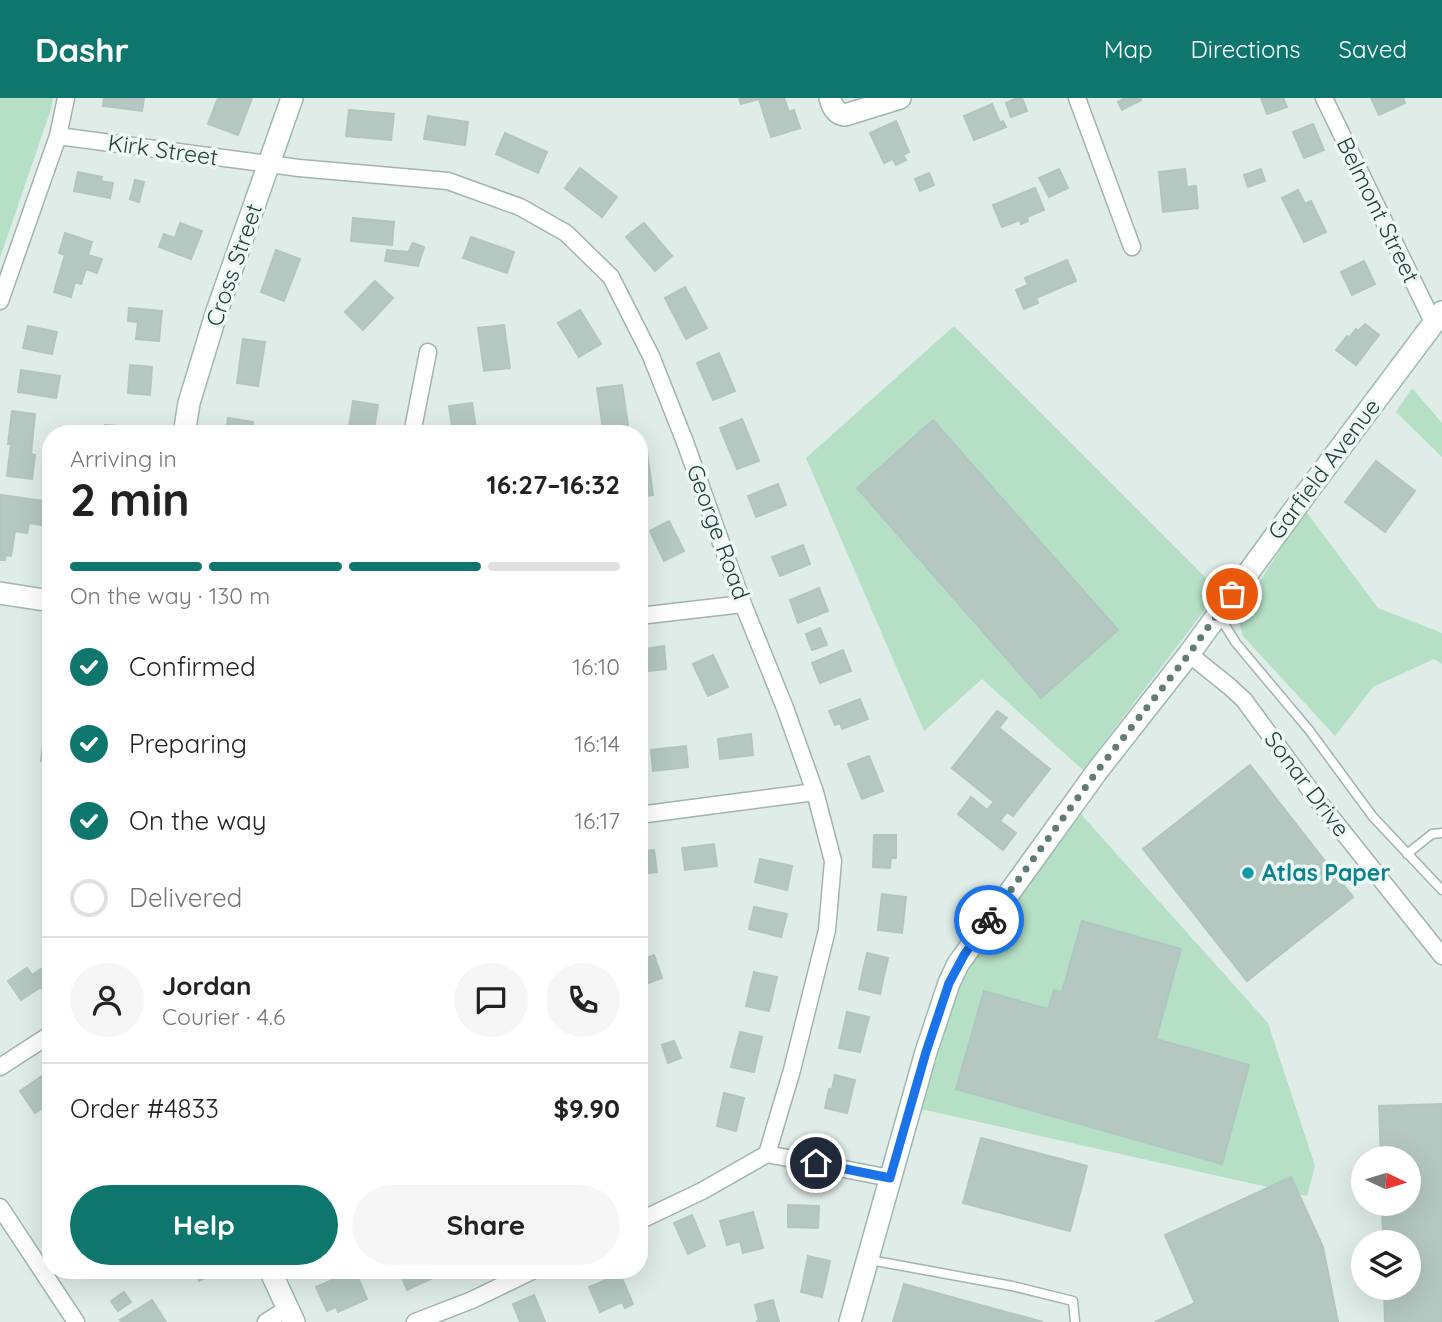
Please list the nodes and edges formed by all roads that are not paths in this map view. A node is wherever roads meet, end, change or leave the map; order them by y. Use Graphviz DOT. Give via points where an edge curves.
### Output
graph roads {
  1 [pos="66,98"];
  2 [pos="292,98"];
  3 [pos="900,98"];
  4 [pos="1077,98"];
  5 [pos="1324,98"];
  6 [pos="835,106"];
  7 [pos="58,136"];
  8 [pos="269,164"];
  9 [pos="1132,247"];
  10 [pos="0,301"];
  11 [pos="1438,317"];
  12 [pos="428,352"];
  13 [pos="185,425"];
  14 [pos="414,425"];
  15 [pos="0,593"];
  16 [pos="42,600"];
  17 [pos="743,604"];
  18 [pos="1218,614"];
  19 [pos="648,615"];
  20 [pos="1189,654"];
  21 [pos="815,792"];
  22 [pos="648,814"];
  23 [pos="1442,832"];
  24 [pos="1407,854"];
  25 [pos="1442,890"];
  26 [pos="1442,956"];
  27 [pos="42,1040"];
  28 [pos="0,1067"];
  29 [pos="767,1154"];
  30 [pos="890,1178"];
  31 [pos="0,1208"];
  32 [pos="648,1217"];
  33 [pos="867,1260"];
  34 [pos="42,1271"];
  35 [pos="47,1279"];
  36 [pos="274,1279"];
  37 [pos="515,1279"];
  38 [pos="291,1315"];
  39 [pos="76,1322"];
  40 [pos="266,1322"];
  41 [pos="415,1322"];
  42 [pos="850,1322"];
  43 [pos="1075,1322"];
  1 -- 7 [label="street"];
  2 -- 8 [label="street, Cross Street"];
  3 -- 6 [label="street" via="853,114"];
  4 -- 9 [label="street"];
  5 -- 11 [label="street, Belmont Street"];
  7 -- 8 [label="street, Kirk Street"];
  7 -- 10 [label="street"];
  8 -- 13 [label="street, Cross Street" via="217,311"];
  8 -- 17 [label="street, George Road" via="448,181 520,207 566,233 611,277 652,356"];
  11 -- 18 [label="street, Garfield Avenue"];
  12 -- 14 [label="street"];
  15 -- 16 [label="street"];
  17 -- 19 [label="street"];
  17 -- 21 [label="street, George Road"];
  18 -- 20 [label="street, Garfield Avenue"];
  18 -- 24 [label="lane" via="1373,817"];
  20 -- 26 [label="street, Sonar Drive" via="1244,701"];
  20 -- 30 [label="street, Garfield Avenue" via="964,955 949,983 926,1052"];
  21 -- 22 [label="street"];
  21 -- 29 [label="street, George Road" via="833,861 827,930"];
  23 -- 24 [label="lane" via="1432,834"];
  24 -- 25 [label="lane"];
  27 -- 28 [label="street"];
  29 -- 30 [label="street"];
  29 -- 32 [label="street"];
  30 -- 33 [label="street, Garfield Avenue"];
  31 -- 34 [label="street"];
  33 -- 42 [label="street, Garfield Avenue"];
  33 -- 43 [label="lane" via="1073,1301"];
  35 -- 39 [label="street"];
  36 -- 38 [label="street"];
  37 -- 41 [label="street"];
  38 -- 40 [label="street"];
}
